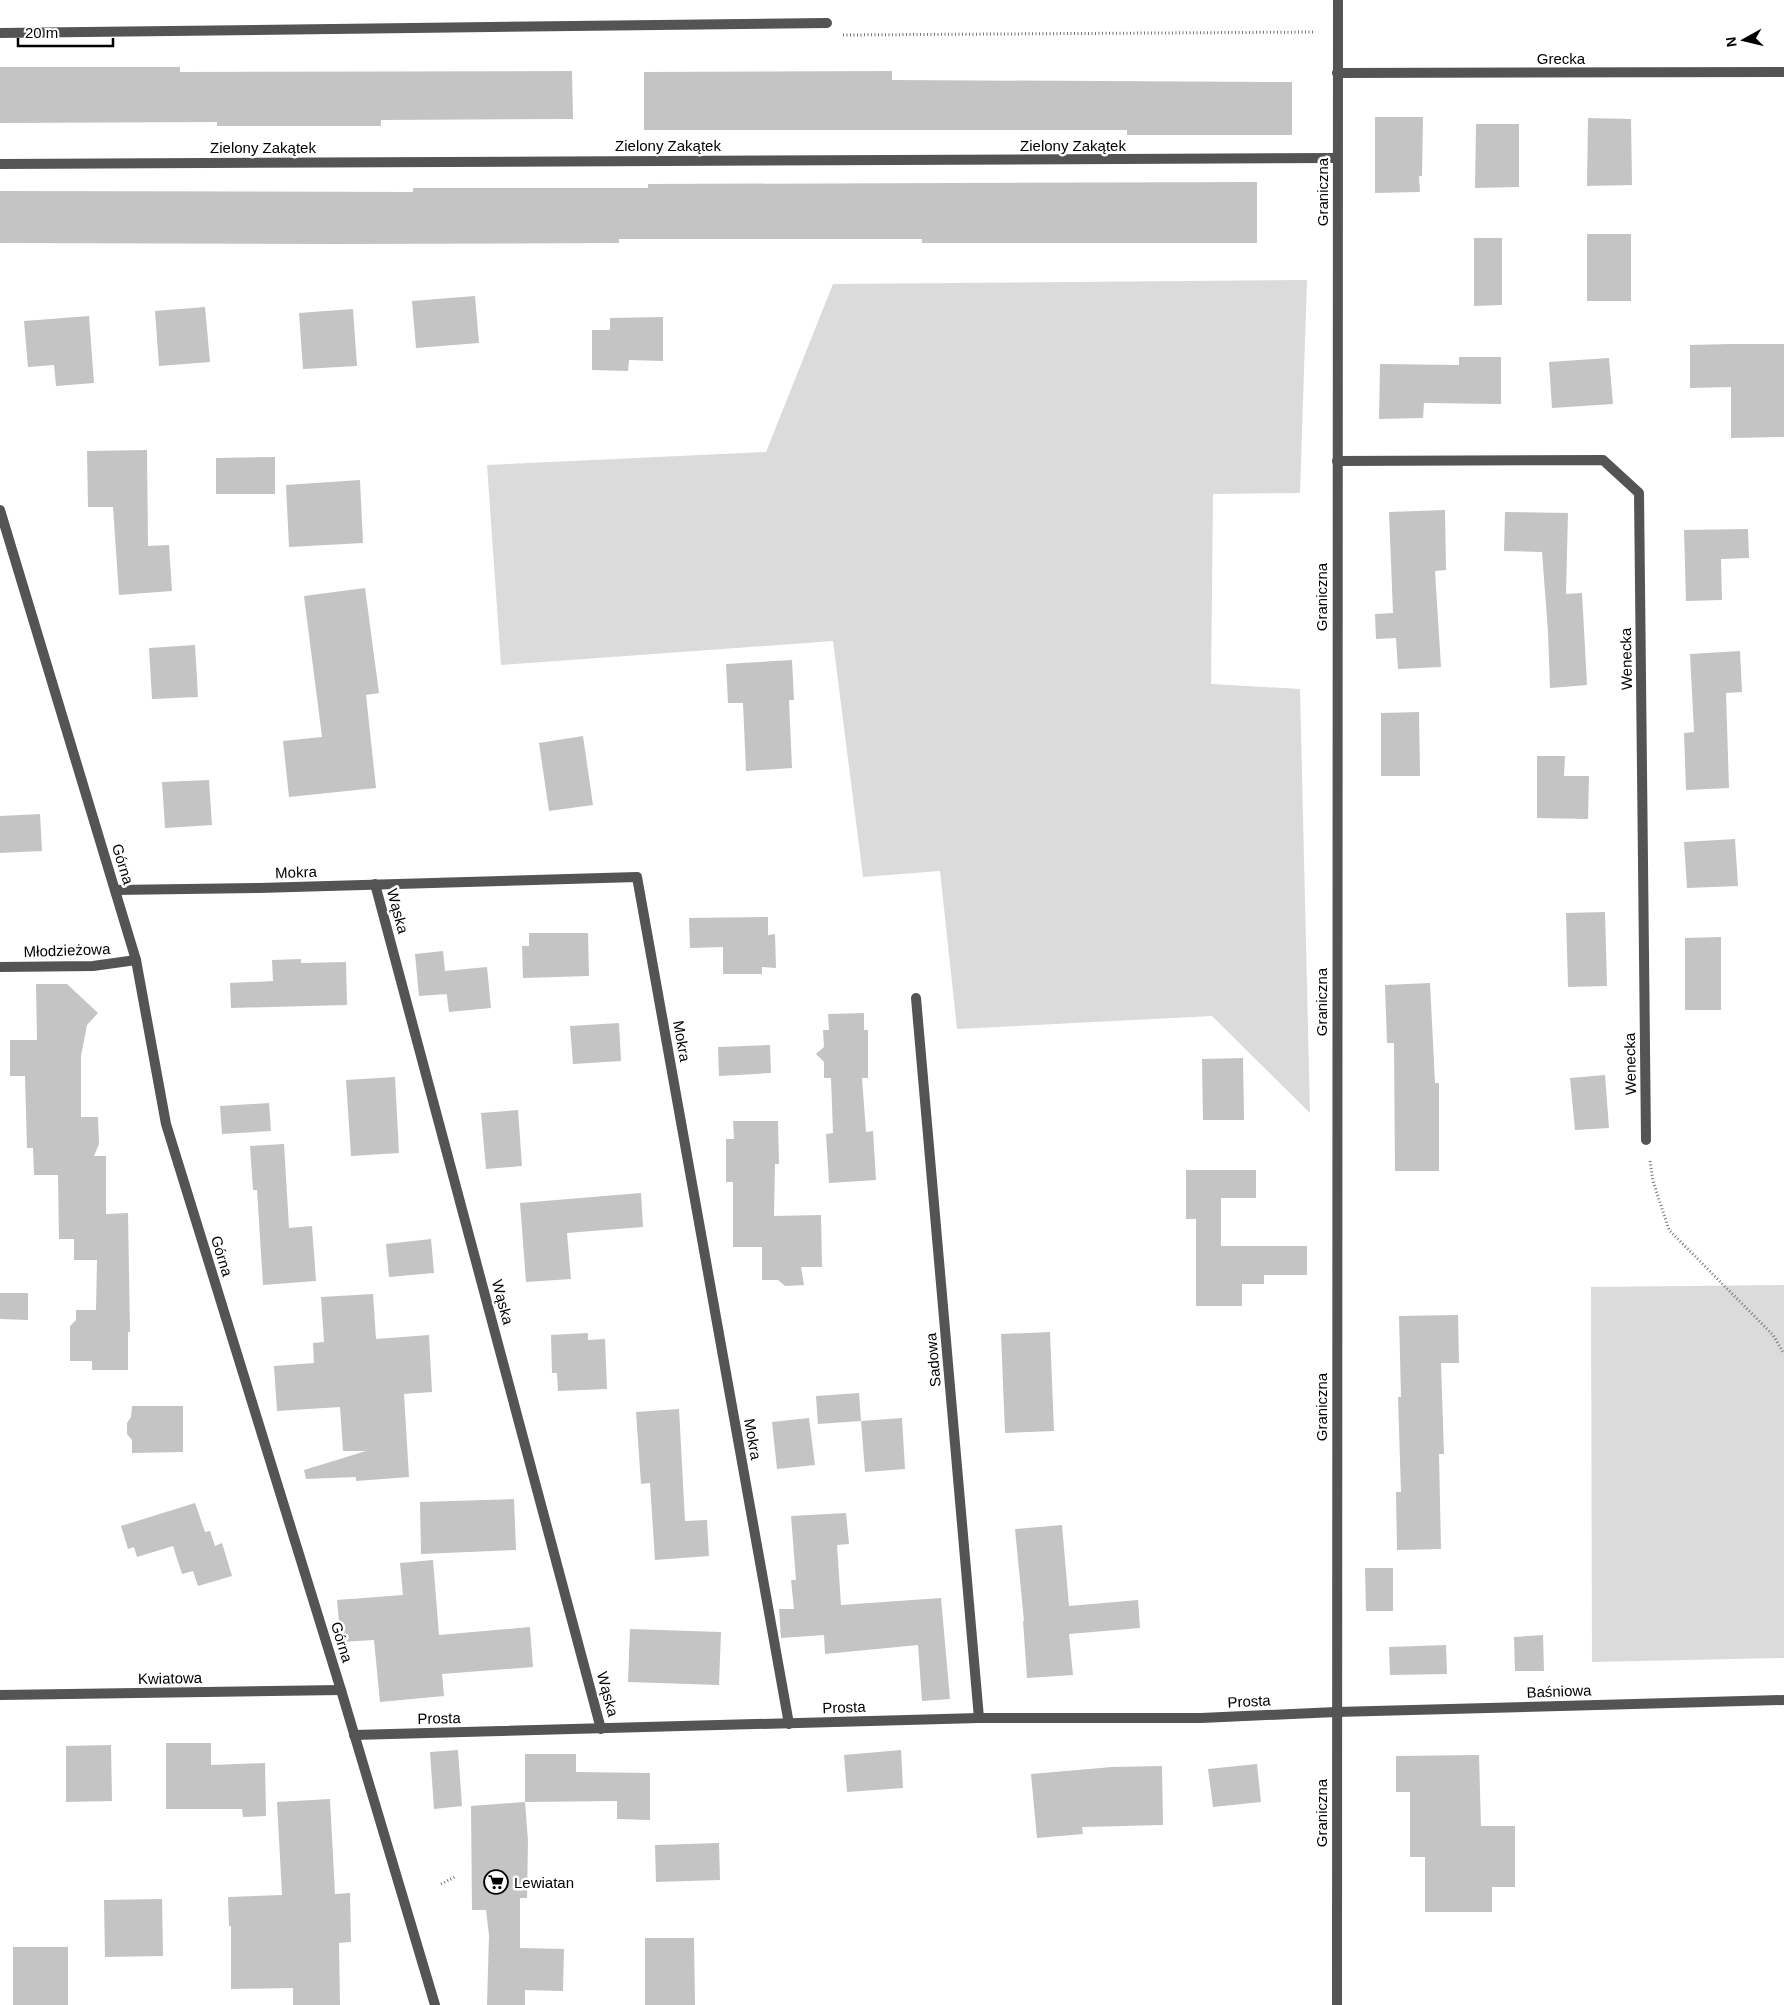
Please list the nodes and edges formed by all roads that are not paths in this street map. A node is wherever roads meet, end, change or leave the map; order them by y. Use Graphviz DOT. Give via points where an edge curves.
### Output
graph roads {
  1 [pos="1338,0"];
  2 [pos="827,24"];
  3 [pos="0,33"];
  4 [pos="1784,72"];
  5 [pos="1337,73"];
  6 [pos="1337,158"];
  7 [pos="0,164"];
  8 [pos="1336,461"];
  9 [pos="0,510"];
  10 [pos="5,543"];
  11 [pos="375,884"];
  12 [pos="116,890"];
  13 [pos="136,960"];
  14 [pos="0,967"];
  15 [pos="916,998"];
  16 [pos="1646,1140"];
  17 [pos="341,1690"];
  18 [pos="0,1695"];
  19 [pos="1784,1700"];
  20 [pos="1336,1712"];
  21 [pos="979,1718"];
  22 [pos="788,1724"];
  23 [pos="602,1729"];
  24 [pos="354,1734"];
  25 [pos="435,2005"];
  26 [pos="1337,2005"];
  1 -- 5 [label="street, Graniczna"];
  2 -- 3 [label="street"];
  4 -- 5 [label="street, Grecka"];
  5 -- 6 [label="street, Graniczna"];
  6 -- 7 [label="street, Zielony Zakątek"];
  6 -- 8 [label="street, Graniczna"];
  8 -- 16 [label="street, Wenecka" via="1603,460 1639,493"];
  8 -- 20 [label="street, Graniczna"];
  9 -- 10 [label="street, Górna"];
  10 -- 12 [label="street, Górna"];
  11 -- 12 [label="street, Mokra"];
  11 -- 22 [label="street, Mokra" via="637,876"];
  11 -- 23 [label="street, Wąska"];
  12 -- 13 [label="street, Górna"];
  13 -- 14 [label="street, Młodzieżowa" via="93,966"];
  13 -- 17 [label="street, Górna" via="166,1124"];
  15 -- 21 [label="street, Sadowa"];
  17 -- 18 [label="street, Kwiatowa"];
  17 -- 24 [label="street, Górna"];
  19 -- 20 [label="street, Baśniowa"];
  20 -- 21 [label="street, Prosta" via="1200,1718"];
  20 -- 26 [label="street, Graniczna"];
  21 -- 22 [label="street, Prosta"];
  22 -- 23 [label="street, Prosta"];
  23 -- 24 [label="street, Prosta"];
  24 -- 25 [label="street, Górna"];
}
